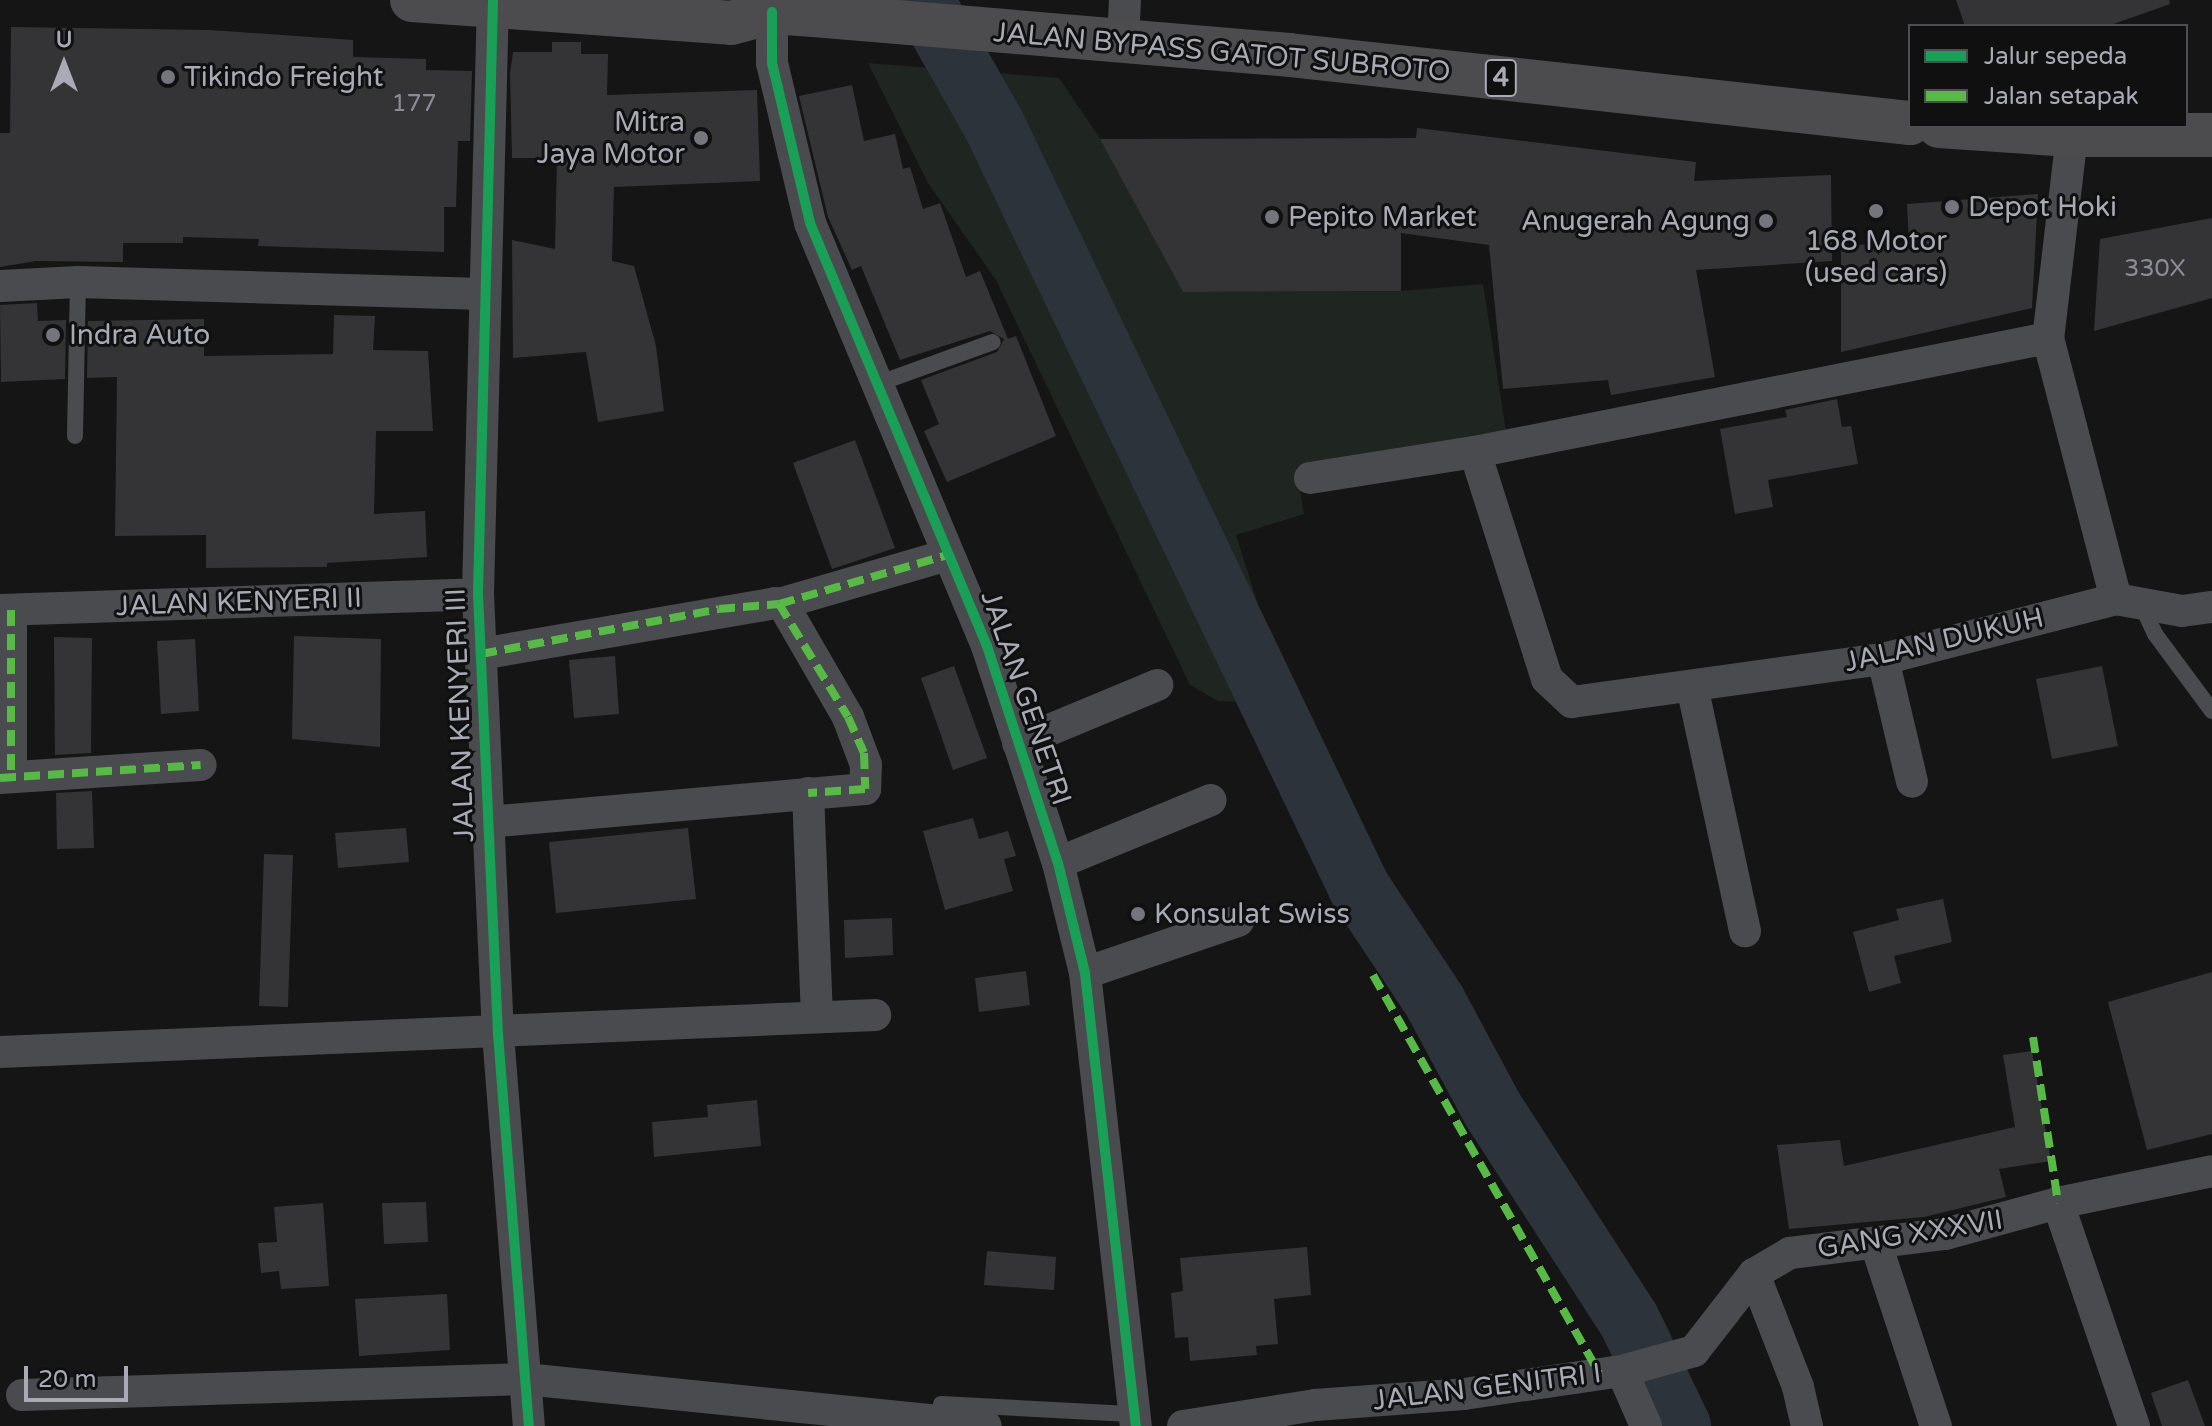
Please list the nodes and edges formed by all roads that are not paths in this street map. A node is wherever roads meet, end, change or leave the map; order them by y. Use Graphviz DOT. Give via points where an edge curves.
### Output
graph roads {
  1 [pos="412,0"];
  2 [pos="492,3"];
  3 [pos="778,9"];
  4 [pos="1113,27"];
  5 [pos="1908,123"];
  6 [pos="1969,128"];
  7 [pos="2072,135"];
  8 [pos="2212,135"];
  9 [pos="78,282"];
  10 [pos="0,286"];
  11 [pos="483,294"];
  12 [pos="2048,338"];
  13 [pos="993,342"];
  14 [pos="877,384"];
  15 [pos="75,436"];
  16 [pos="1475,452"];
  17 [pos="1310,478"];
  18 [pos="948,555"];
  19 [pos="478,594"];
  20 [pos="2129,603"];
  21 [pos="779,604"];
  22 [pos="2212,607"];
  23 [pos="5,610"];
  24 [pos="481,654"];
  25 [pos="1883,659"];
  26 [pos="1157,685"];
  27 [pos="1692,686"];
  28 [pos="2212,711"];
  29 [pos="1018,743"];
  30 [pos="201,765"];
  31 [pos="6,777"];
  32 [pos="1912,782"];
  33 [pos="808,793"];
  34 [pos="1211,800"];
  35 [pos="488,822"];
  36 [pos="1058,863"];
  37 [pos="1238,921"];
  38 [pos="1745,931"];
  39 [pos="1085,973"];
  40 [pos="875,1015"];
  41 [pos="817,1017"];
  42 [pos="498,1034"];
  43 [pos="0,1052"];
  44 [pos="2212,1171"];
  45 [pos="2058,1203"];
  46 [pos="1876,1244"];
  47 [pos="1754,1274"];
  48 [pos="1694,1351"];
  49 [pos="1627,1370"];
  50 [pos="525,1379"];
  51 [pos="22,1395"];
  52 [pos="941,1404"];
  53 [pos="1136,1420"];
  54 [pos="529,1426"];
  55 [pos="986,1426"];
  56 [pos="1183,1426"];
  57 [pos="1646,1426"];
  58 [pos="1807,1426"];
  59 [pos="1936,1426"];
  60 [pos="2134,1426"];
  1 -- 2 [label="highway, JALAN BYPASS GATOT SUBROTO / 4"];
  2 -- 3 [label="highway, JALAN BYPASS GATOT SUBROTO / 4" via="731,23"];
  2 -- 11 [label="street, JALAN KENYERI III"];
  3 -- 4 [label="highway, JALAN BYPASS GATOT SUBROTO / 4"];
  3 -- 14 [label="street, JALAN GENETRI" via="772,63 810,223"];
  4 -- 5 [label="highway, JALAN BYPASS GATOT SUBROTO / 4"];
  6 -- 7 [label="highway"];
  7 -- 8 [label="highway"];
  7 -- 12 [label="street"];
  9 -- 10 [label="street"];
  9 -- 11 [label="street"];
  9 -- 15 [label="lane"];
  11 -- 19 [label="street, JALAN KENYERI III"];
  12 -- 16 [label="street"];
  12 -- 20 [label="street"];
  13 -- 14 [label="lane"];
  14 -- 18 [label="street, JALAN GENETRI"];
  16 -- 17 [label="street"];
  16 -- 27 [label="street, JALAN DUKUH" via="1547,679 1562,698 1572,702"];
  18 -- 21 [label="street"];
  18 -- 29 [label="street, JALAN GENETRI" via="987,646"];
  19 -- 23 [label="street, JALAN KENYERI II"];
  19 -- 24 [label="street, JALAN KENYERI III"];
  20 -- 22 [label="street" via="2182,611"];
  20 -- 25 [label="street, JALAN DUKUH"];
  20 -- 28 [label="lane"];
  21 -- 24 [label="street" via="719,609"];
  21 -- 33 [label="street" via="864,753 865,789"];
  23 -- 31 [label="street"];
  24 -- 35 [label="street, JALAN KENYERI III"];
  25 -- 27 [label="street, JALAN DUKUH"];
  25 -- 32 [label="street"];
  26 -- 29 [label="street"];
  27 -- 38 [label="street"];
  29 -- 36 [label="street, JALAN GENETRI"];
  30 -- 31 [label="street"];
  33 -- 35 [label="street"];
  33 -- 41 [label="street"];
  34 -- 36 [label="street"];
  35 -- 42 [label="street, JALAN KENYERI III"];
  36 -- 39 [label="street, JALAN GENETRI"];
  37 -- 39 [label="street"];
  39 -- 53 [label="street, JALAN GENETRI"];
  40 -- 41 [label="street"];
  41 -- 42 [label="street"];
  42 -- 43 [label="street"];
  42 -- 50 [label="street, JALAN KENYERI III"];
  44 -- 45 [label="street, GANG XXXVII"];
  45 -- 46 [label="street, GANG XXXVII" via="1994,1225"];
  45 -- 60 [label="street"];
  46 -- 47 [label="street, GANG XXXVII" via="1790,1253"];
  46 -- 59 [label="street"];
  47 -- 48 [label="street, GANG XXXVII"];
  47 -- 58 [label="street" via="1798,1387"];
  48 -- 49 [label="street, JALAN GENITRI I"];
  49 -- 56 [label="street, JALAN GENITRI I" via="1464,1394 1315,1405"];
  49 -- 57 [label="street"];
  50 -- 51 [label="street"];
  50 -- 54 [label="street, JALAN KENYERI III"];
  50 -- 55 [label="street"];
  52 -- 53 [label="lane"];
}
